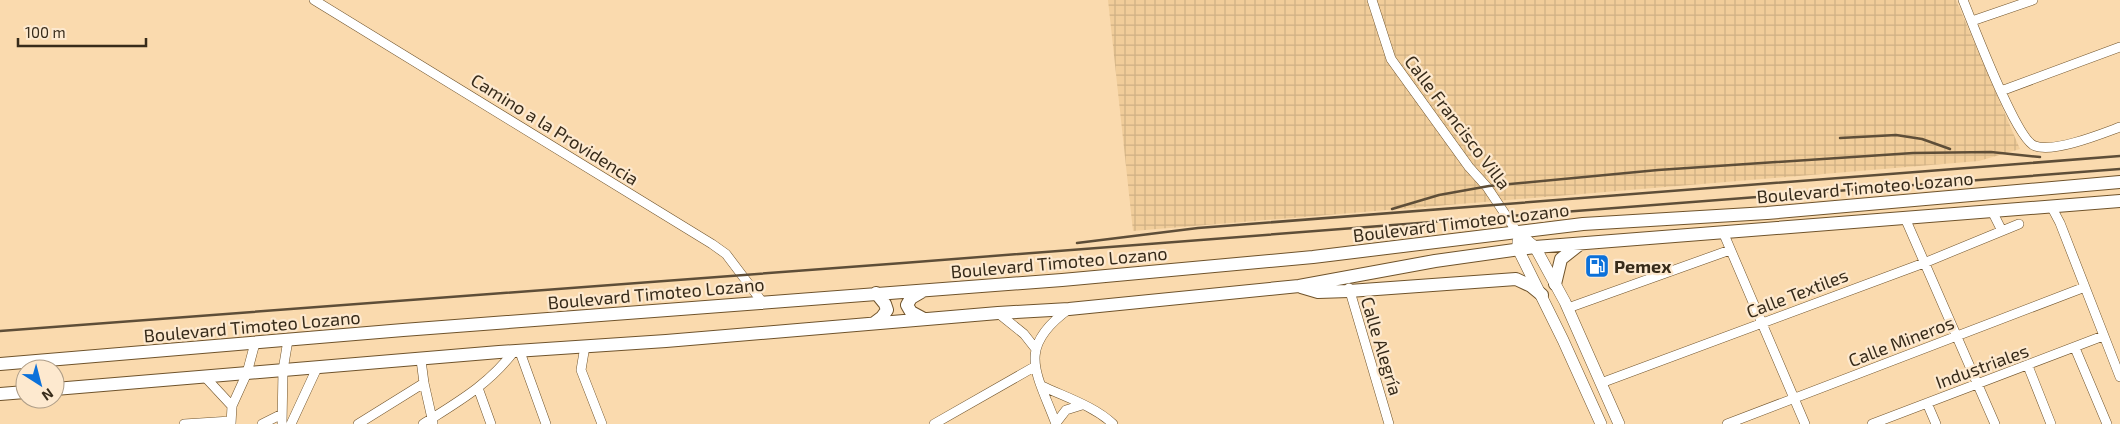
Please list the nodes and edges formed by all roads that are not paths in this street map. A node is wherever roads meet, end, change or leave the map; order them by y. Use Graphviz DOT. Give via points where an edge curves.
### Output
graph roads {
  1 [pos="314,0"];
  2 [pos="1372,0"];
  3 [pos="1963,0"];
  4 [pos="2033,0"];
  5 [pos="1972,21"];
  6 [pos="2120,47"];
  7 [pos="2001,91"];
  8 [pos="2120,127"];
  9 [pos="2120,182"];
  10 [pos="2120,201"];
  11 [pos="2051,206"];
  12 [pos="1992,210"];
  13 [pos="1905,218"];
  14 [pos="2019,224"];
  15 [pos="2002,230"];
  16 [pos="1517,232"];
  17 [pos="1723,232"];
  18 [pos="1580,243"];
  19 [pos="1535,247"];
  20 [pos="1518,249"];
  21 [pos="1730,250"];
  22 [pos="1924,263"];
  23 [pos="1348,277"];
  24 [pos="1555,284"];
  25 [pos="1299,286"];
  26 [pos="2085,288"];
  27 [pos="925,290"];
  28 [pos="1349,291"];
  29 [pos="876,293"];
  30 [pos="1542,295"];
  31 [pos="763,302"];
  32 [pos="1568,308"];
  33 [pos="1070,309"];
  34 [pos="998,313"];
  35 [pos="924,319"];
  36 [pos="874,323"];
  37 [pos="1761,324"];
  38 [pos="2103,336"];
  39 [pos="1958,337"];
  40 [pos="288,340"];
  41 [pos="254,343"];
  42 [pos="585,346"];
  43 [pos="1035,348"];
  44 [pos="2075,348"];
  45 [pos="517,351"];
  46 [pos="421,360"];
  47 [pos="0,364"];
  48 [pos="2028,366"];
  49 [pos="1034,367"];
  50 [pos="318,368"];
  51 [pos="283,370"];
  52 [pos="247,374"];
  53 [pos="2120,377"];
  54 [pos="206,378"];
  55 [pos="424,383"];
  56 [pos="1601,384"];
  57 [pos="1979,385"];
  58 [pos="1042,386"];
  59 [pos="65,388"];
  60 [pos="478,388"];
  61 [pos="15,393"];
  62 [pos="0,394"];
  63 [pos="1794,399"];
  64 [pos="1927,403"];
  65 [pos="1082,404"];
  66 [pos="232,406"];
  67 [pos="282,414"];
  68 [pos="433,421"];
  69 [pos="232,423"];
  70 [pos="1876,423"];
  71 [pos="184,424"];
  72 [pos="262,424"];
  73 [pos="282,424"];
  74 [pos="291,424"];
  75 [pos="358,424"];
  76 [pos="423,424"];
  77 [pos="491,424"];
  78 [pos="546,424"];
  79 [pos="602,424"];
  80 [pos="934,424"];
  81 [pos="1056,424"];
  82 [pos="1113,424"];
  83 [pos="1389,424"];
  84 [pos="1601,424"];
  85 [pos="1619,424"];
  86 [pos="1727,424"];
  87 [pos="1805,424"];
  88 [pos="1936,424"];
  89 [pos="1995,424"];
  90 [pos="2051,424"];
  91 [pos="2108,424"];
  1 -- 31 [label="street, Camino a la Providencia" via="712,244 726,254"];
  2 -- 16 [label="street, Calle Francisco Villa" via="1391,59"];
  3 -- 5 [label="street"];
  4 -- 5 [label="street"];
  5 -- 7 [label="street"];
  6 -- 7 [label="street"];
  7 -- 8 [label="street" via="2020,131 2034,146 2071,144"];
  9 -- 16 [label="main road, Boulevard Timoteo Lozano" via="1758,214 1583,224"];
  10 -- 11 [label="main road, Boulevard Timoteo Lozano"];
  11 -- 12 [label="main road, Boulevard Timoteo Lozano"];
  11 -- 26 [label="street"];
  12 -- 13 [label="main road, Boulevard Timoteo Lozano"];
  12 -- 15 [label="street"];
  13 -- 17 [label="main road, Boulevard Timoteo Lozano"];
  13 -- 22 [label="street"];
  14 -- 15 [label="street, Calle Textiles"];
  15 -- 22 [label="street, Calle Textiles"];
  16 -- 19 [label="main road"];
  16 -- 20 [label="main road"];
  16 -- 27 [label="main road, Boulevard Timoteo Lozano" via="1313,257"];
  17 -- 18 [label="main road, Boulevard Timoteo Lozano"];
  17 -- 21 [label="street"];
  18 -- 19 [label="main road, Boulevard Timoteo Lozano"];
  18 -- 24 [label="main road" via="1561,259"];
  19 -- 20 [label="main road, Boulevard Timoteo Lozano"];
  19 -- 24 [label="main road"];
  20 -- 23 [label="main road, Boulevard Timoteo Lozano"];
  20 -- 30 [label="main road"];
  21 -- 32 [label="street"];
  21 -- 37 [label="street"];
  22 -- 37 [label="street, Calle Textiles"];
  22 -- 39 [label="street"];
  23 -- 25 [label="main road, Boulevard Timoteo Lozano"];
  23 -- 28 [label="street, Calle Alegría"];
  24 -- 32 [label="main road"];
  25 -- 28 [label="main road" via="1318,292"];
  25 -- 33 [label="main road, Boulevard Timoteo Lozano"];
  26 -- 38 [label="street"];
  26 -- 39 [label="street, Calle Mineros"];
  27 -- 29 [label="main road, Boulevard Timoteo Lozano"];
  27 -- 35 [label="main road" via="910,298 907,305"];
  28 -- 30 [label="main road" via="1516,279"];
  28 -- 83 [label="street, Calle Alegría"];
  29 -- 31 [label="main road, Boulevard Timoteo Lozano"];
  29 -- 36 [label="main road" via="887,310"];
  30 -- 84 [label="main road"];
  31 -- 40 [label="main road, Boulevard Timoteo Lozano"];
  32 -- 56 [label="main road"];
  33 -- 34 [label="main road, Boulevard Timoteo Lozano"];
  33 -- 43 [label="street" via="1050,326"];
  34 -- 35 [label="main road, Boulevard Timoteo Lozano"];
  34 -- 43 [label="street" via="1024,334"];
  35 -- 36 [label="main road, Boulevard Timoteo Lozano"];
  36 -- 42 [label="main road, Boulevard Timoteo Lozano"];
  37 -- 56 [label="street, Calle Textiles"];
  37 -- 63 [label="street"];
  38 -- 44 [label="street, Industriales"];
  38 -- 53 [label="street"];
  39 -- 57 [label="street"];
  39 -- 63 [label="street, Calle Mineros"];
  40 -- 41 [label="main road, Boulevard Timoteo Lozano"];
  40 -- 51 [label="street"];
  41 -- 47 [label="main road, Boulevard Timoteo Lozano"];
  41 -- 52 [label="street"];
  42 -- 45 [label="main road, Boulevard Timoteo Lozano"];
  42 -- 79 [label="street" via="581,370"];
  43 -- 49 [label="street"];
  44 -- 48 [label="street, Industriales"];
  44 -- 91 [label="street"];
  45 -- 46 [label="main road, Boulevard Timoteo Lozano"];
  45 -- 60 [label="street"];
  45 -- 78 [label="street"];
  46 -- 50 [label="main road, Boulevard Timoteo Lozano"];
  46 -- 55 [label="street"];
  48 -- 57 [label="street, Industriales"];
  48 -- 90 [label="street"];
  49 -- 58 [label="street"];
  49 -- 80 [label="street"];
  50 -- 51 [label="main road, Boulevard Timoteo Lozano"];
  50 -- 74 [label="street"];
  51 -- 52 [label="main road, Boulevard Timoteo Lozano"];
  51 -- 67 [label="street"];
  52 -- 54 [label="main road, Boulevard Timoteo Lozano"];
  52 -- 66 [label="street"];
  54 -- 59 [label="main road, Boulevard Timoteo Lozano"];
  54 -- 66 [label="street"];
  55 -- 68 [label="street"];
  55 -- 75 [label="street"];
  56 -- 85 [label="main road"];
  57 -- 64 [label="street, Industriales"];
  57 -- 89 [label="street"];
  58 -- 65 [label="street"];
  58 -- 81 [label="street"];
  60 -- 68 [label="street"];
  60 -- 77 [label="street"];
  61 -- 62 [label="main road"];
  63 -- 86 [label="street, Calle Mineros"];
  63 -- 87 [label="street"];
  64 -- 70 [label="street, Industriales"];
  64 -- 88 [label="street"];
  65 -- 81 [label="street" via="1066,410"];
  65 -- 82 [label="street"];
  66 -- 69 [label="street"];
  67 -- 72 [label="street"];
  67 -- 73 [label="street"];
  68 -- 76 [label="street"];
  69 -- 71 [label="street"];
}
